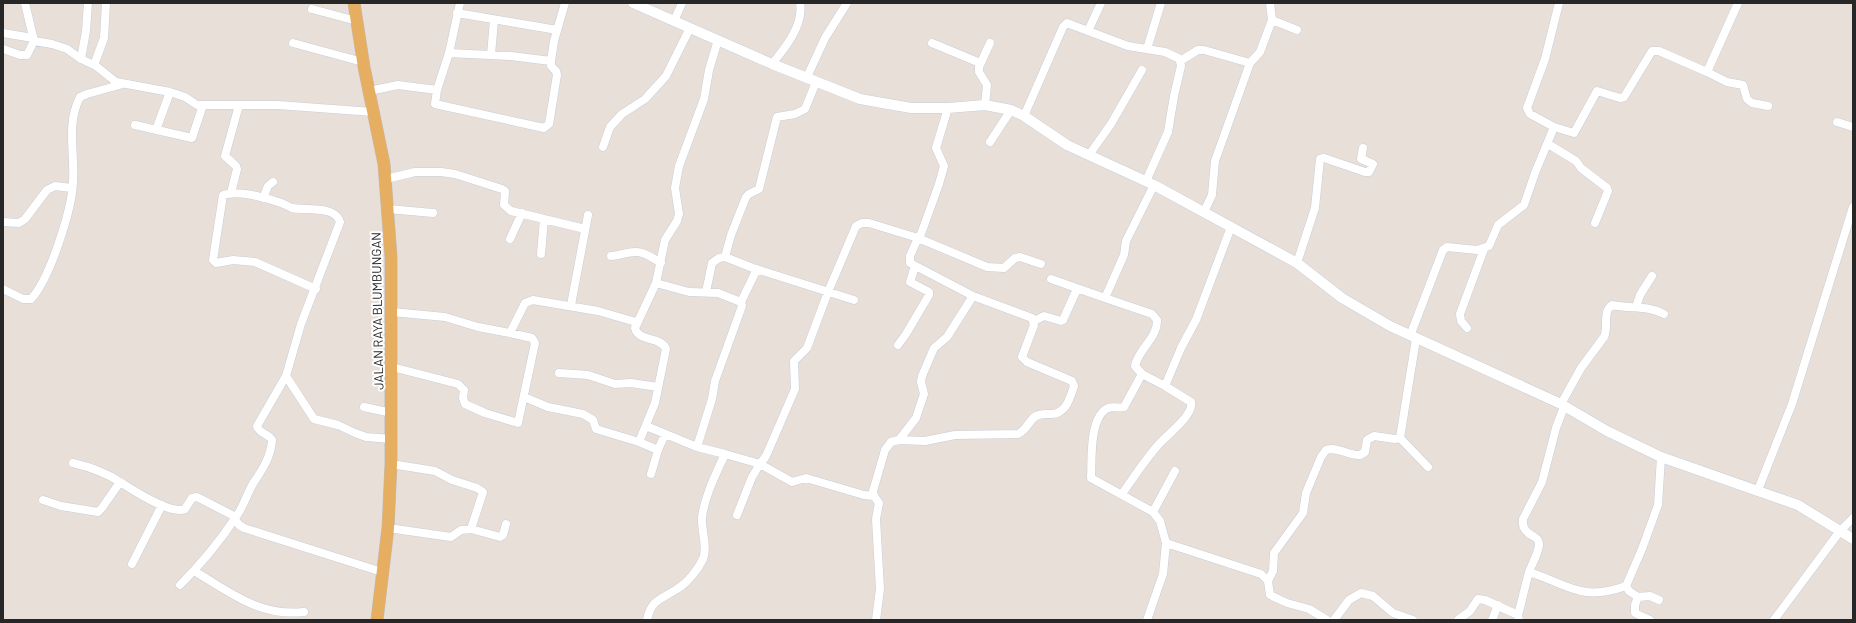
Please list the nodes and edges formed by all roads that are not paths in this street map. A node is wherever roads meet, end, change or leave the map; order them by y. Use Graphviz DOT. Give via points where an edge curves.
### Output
graph roads {
  1 [pos="25,3"];
  2 [pos="88,3"];
  3 [pos="106,3"];
  4 [pos="354,3"];
  5 [pos="460,3"];
  6 [pos="565,3"];
  7 [pos="634,3"];
  8 [pos="682,3"];
  9 [pos="800,3"];
  10 [pos="847,3"];
  11 [pos="1101,3"];
  12 [pos="1161,3"];
  13 [pos="1270,3"];
  14 [pos="1559,3"];
  15 [pos="1738,3"];
  16 [pos="312,9"];
  17 [pos="458,13"];
  18 [pos="494,20"];
  19 [pos="1272,20"];
  20 [pos="674,21"];
  21 [pos="357,22"];
  22 [pos="690,28"];
  23 [pos="557,30"];
  24 [pos="1297,30"];
  25 [pos="1088,31"];
  26 [pos="3,33"];
  27 [pos="33,39"];
  28 [pos="718,40"];
  29 [pos="293,43"];
  30 [pos="932,43"];
  31 [pos="990,43"];
  32 [pos="3,49"];
  33 [pos="1147,49"];
  34 [pos="449,53"];
  35 [pos="491,55"];
  36 [pos="80,59"];
  37 [pos="551,61"];
  38 [pos="1180,61"];
  39 [pos="363,62"];
  40 [pos="1250,62"];
  41 [pos="980,63"];
  42 [pos="772,64"];
  43 [pos="95,66"];
  44 [pos="1142,70"];
  45 [pos="1707,72"];
  46 [pos="811,79"];
  47 [pos="120,83"];
  48 [pos="436,90"];
  49 [pos="369,91"];
  50 [pos="170,92"];
  51 [pos="203,105"];
  52 [pos="239,105"];
  53 [pos="985,105"];
  54 [pos="1768,106"];
  55 [pos="948,108"];
  56 [pos="1011,110"];
  57 [pos="374,112"];
  58 [pos="1024,116"];
  59 [pos="1837,122"];
  60 [pos="136,125"];
  61 [pos="1554,127"];
  62 [pos="1853,127"];
  63 [pos="156,130"];
  64 [pos="990,142"];
  65 [pos="1548,144"];
  66 [pos="603,147"];
  67 [pos="1363,148"];
  68 [pos="1089,155"];
  69 [pos="386,179"];
  70 [pos="273,182"];
  71 [pos="1150,183"];
  72 [pos="73,185"];
  73 [pos="231,193"];
  74 [pos="263,198"];
  75 [pos="1853,207"];
  76 [pos="388,209"];
  77 [pos="1204,212"];
  78 [pos="434,213"];
  79 [pos="522,213"];
  80 [pos="588,215"];
  81 [pos="544,219"];
  82 [pos="3,222"];
  83 [pos="1595,222"];
  84 [pos="1231,227"];
  85 [pos="585,229"];
  86 [pos="918,238"];
  87 [pos="510,239"];
  88 [pos="1484,249"];
  89 [pos="541,254"];
  90 [pos="611,256"];
  91 [pos="725,257"];
  92 [pos="1297,262"];
  93 [pos="661,263"];
  94 [pos="1041,264"];
  95 [pos="915,266"];
  96 [pos="757,269"];
  97 [pos="1652,276"];
  98 [pos="1051,279"];
  99 [pos="656,283"];
  100 [pos="3,289"];
  101 [pos="316,289"];
  102 [pos="1077,289"];
  103 [pos="706,292"];
  104 [pos="828,292"];
  105 [pos="973,296"];
  106 [pos="1105,298"];
  107 [pos="854,300"];
  108 [pos="742,302"];
  109 [pos="571,305"];
  110 [pos="1636,307"];
  111 [pos="392,312"];
  112 [pos="1664,314"];
  113 [pos="1034,321"];
  114 [pos="636,322"];
  115 [pos="1467,328"];
  116 [pos="510,333"];
  117 [pos="1413,338"];
  118 [pos="898,345"];
  119 [pos="392,367"];
  120 [pos="559,373"];
  121 [pos="1142,374"];
  122 [pos="286,376"];
  123 [pos="1165,386"];
  124 [pos="658,387"];
  125 [pos="524,397"];
  126 [pos="1563,406"];
  127 [pos="364,407"];
  128 [pos="392,413"];
  129 [pos="646,426"];
  130 [pos="665,434"];
  131 [pos="1400,438"];
  132 [pos="392,439"];
  133 [pos="899,440"];
  134 [pos="639,442"];
  135 [pos="697,448"];
  136 [pos="658,450"];
  137 [pos="725,454"];
  138 [pos="1661,457"];
  139 [pos="73,463"];
  140 [pos="391,464"];
  141 [pos="760,464"];
  142 [pos="1428,467"];
  143 [pos="1175,471"];
  144 [pos="651,474"];
  145 [pos="120,482"];
  146 [pos="1758,490"];
  147 [pos="1122,494"];
  148 [pos="874,496"];
  149 [pos="43,500"];
  150 [pos="162,505"];
  151 [pos="1153,512"];
  152 [pos="737,515"];
  153 [pos="236,518"];
  154 [pos="1853,518"];
  155 [pos="506,524"];
  156 [pos="388,528"];
  157 [pos="471,529"];
  158 [pos="1840,531"];
  159 [pos="1853,539"];
  160 [pos="1166,543"];
  161 [pos="132,564"];
  162 [pos="194,571"];
  163 [pos="382,572"];
  164 [pos="1529,572"];
  165 [pos="1268,581"];
  166 [pos="180,585"];
  167 [pos="1626,586"];
  168 [pos="1638,597"];
  169 [pos="1659,600"];
  170 [pos="1498,605"];
  171 [pos="304,612"];
  172 [pos="1518,617"];
  173 [pos="377,620"];
  174 [pos="647,620"];
  175 [pos="876,620"];
  176 [pos="1147,620"];
  177 [pos="1327,620"];
  178 [pos="1334,620"];
  179 [pos="1413,620"];
  180 [pos="1458,620"];
  181 [pos="1492,620"];
  182 [pos="1650,620"];
  183 [pos="1774,620"];
  1 -- 27 [label="street"];
  2 -- 36 [label="street" via="84,47"];
  3 -- 43 [label="street" via="104,38"];
  4 -- 21 [label="main road, JALAN RAYA BLUMBUNGAN"];
  5 -- 17 [label="street"];
  6 -- 23 [label="street"];
  7 -- 20 [label="street"];
  8 -- 20 [label="street"];
  9 -- 42 [label="street" via="795,29"];
  10 -- 46 [label="street" via="825,38"];
  11 -- 25 [label="street"];
  12 -- 33 [label="street"];
  13 -- 19 [label="street"];
  14 -- 61 [label="street" via="1549,47 1527,108 1530,114"];
  15 -- 45 [label="street"];
  16 -- 21 [label="street"];
  17 -- 18 [label="street"];
  17 -- 34 [label="street"];
  18 -- 23 [label="street"];
  18 -- 35 [label="street"];
  19 -- 24 [label="street"];
  19 -- 40 [label="street" via="1260,52"];
  20 -- 22 [label="street"];
  21 -- 39 [label="main road, JALAN RAYA BLUMBUNGAN"];
  22 -- 28 [label="street"];
  22 -- 66 [label="street" via="666,76 645,99 622,114 610,127"];
  23 -- 37 [label="street"];
  25 -- 33 [label="street" via="1128,46"];
  25 -- 58 [label="street" via="1067,23 1063,27"];
  26 -- 27 [label="street"];
  27 -- 32 [label="street" via="27,55"];
  27 -- 36 [label="street" via="59,45"];
  28 -- 42 [label="street"];
  28 -- 93 [label="street" via="704,99 679,166 675,188 678,221 663,246"];
  29 -- 39 [label="street"];
  30 -- 41 [label="street"];
  31 -- 41 [label="street"];
  33 -- 38 [label="street" via="1165,52"];
  34 -- 35 [label="street"];
  34 -- 48 [label="street"];
  35 -- 37 [label="street"];
  36 -- 43 [label="street"];
  37 -- 48 [label="street" via="557,75 549,124 546,128 436,105"];
  38 -- 40 [label="street" via="1198,50 1204,50"];
  38 -- 71 [label="street" via="1168,132"];
  39 -- 49 [label="main road, JALAN RAYA BLUMBUNGAN"];
  40 -- 77 [label="street" via="1215,161 1212,194"];
  41 -- 53 [label="street" via="979,72 987,85"];
  42 -- 46 [label="street"];
  43 -- 47 [label="street"];
  44 -- 68 [label="street" via="1111,124"];
  45 -- 54 [label="street" via="1726,82 1743,85 1747,99 1752,103"];
  45 -- 61 [label="street" via="1659,51 1652,51 1624,96 1620,98 1597,91 1574,134"];
  46 -- 55 [label="street" via="860,99 911,108"];
  46 -- 91 [label="street" via="804,109 795,114 777,117 760,189 746,197"];
  47 -- 50 [label="street"];
  47 -- 72 [label="street" via="80,97 72,120"];
  48 -- 49 [label="street" via="398,85"];
  49 -- 57 [label="main road, JALAN RAYA BLUMBUNGAN"];
  50 -- 51 [label="street" via="185,97 196,105"];
  50 -- 63 [label="street"];
  51 -- 52 [label="street"];
  51 -- 63 [label="street" via="192,138"];
  52 -- 57 [label="street" via="278,105"];
  52 -- 73 [label="street" via="226,152 226,158 234,163 237,169"];
  53 -- 55 [label="street"];
  53 -- 56 [label="street"];
  55 -- 86 [label="street" via="936,148 944,166 924,229"];
  56 -- 58 [label="street"];
  56 -- 64 [label="street"];
  57 -- 69 [label="main road, JALAN RAYA BLUMBUNGAN"];
  58 -- 68 [label="street" via="1067,145"];
  59 -- 62 [label="street"];
  60 -- 63 [label="street"];
  61 -- 65 [label="street"];
  65 -- 83 [label="street" via="1576,161 1581,168 1608,188"];
  65 -- 88 [label="street" via="1524,205 1498,225 1489,246"];
  67 -- 92 [label="street" via="1361,159 1373,164 1369,172 1320,159 1315,208"];
  68 -- 71 [label="street"];
  69 -- 76 [label="main road, JALAN RAYA BLUMBUNGAN"];
  69 -- 79 [label="street" via="419,172 454,174 505,190 506,207"];
  70 -- 74 [label="street" via="268,186"];
  71 -- 77 [label="street"];
  71 -- 106 [label="street" via="1126,241 1124,255"];
  72 -- 82 [label="street" via="51,187 20,223"];
  72 -- 100 [label="street" via="64,228 52,261 34,296 28,300 23,299"];
  73 -- 74 [label="street"];
  73 -- 101 [label="street" via="222,196 213,260 216,263 233,260 255,262"];
  74 -- 101 [label="street" via="292,208 330,212 338,217 339,224"];
  75 -- 146 [label="street" via="1792,404"];
  76 -- 78 [label="street"];
  76 -- 111 [label="main road, JALAN RAYA BLUMBUNGAN"];
  77 -- 84 [label="street"];
  79 -- 81 [label="street"];
  79 -- 87 [label="street"];
  80 -- 85 [label="street"];
  81 -- 85 [label="street"];
  81 -- 89 [label="street"];
  84 -- 92 [label="street"];
  84 -- 123 [label="street" via="1196,320"];
  85 -- 109 [label="street"];
  86 -- 94 [label="street" via="987,267 1004,268 1011,260 1020,257"];
  86 -- 95 [label="street" via="909,259"];
  86 -- 104 [label="street" via="877,225 862,223 856,226"];
  88 -- 115 [label="street" via="1460,314 1461,321"];
  88 -- 117 [label="street" via="1447,247 1443,250"];
  90 -- 93 [label="street" via="636,252"];
  91 -- 96 [label="street"];
  91 -- 103 [label="street" via="712,262"];
  92 -- 117 [label="street" via="1342,298"];
  93 -- 99 [label="street"];
  95 -- 105 [label="street"];
  95 -- 118 [label="street" via="910,282 929,292 929,295"];
  96 -- 104 [label="street"];
  96 -- 108 [label="street"];
  97 -- 110 [label="street"];
  98 -- 102 [label="street"];
  99 -- 103 [label="street" via="683,291"];
  99 -- 114 [label="street"];
  101 -- 122 [label="street" via="301,324"];
  102 -- 106 [label="street"];
  102 -- 113 [label="street" via="1063,320 1044,316"];
  103 -- 108 [label="street" via="718,293"];
  104 -- 107 [label="street"];
  104 -- 141 [label="street" via="807,348 794,361 796,382 791,401"];
  105 -- 113 [label="street" via="1032,318"];
  105 -- 133 [label="street" via="947,337 934,348 921,382 924,394 916,418"];
  106 -- 121 [label="street" via="1152,314 1157,320 1158,324 1136,362 1135,366"];
  108 -- 135 [label="street" via="715,381"];
  109 -- 114 [label="street"];
  109 -- 116 [label="street" via="528,301 520,310"];
  110 -- 112 [label="street"];
  110 -- 126 [label="street" via="1612,305 1608,308 1604,337 1585,362"];
  111 -- 116 [label="street" via="445,317"];
  111 -- 119 [label="main road, JALAN RAYA BLUMBUNGAN"];
  113 -- 133 [label="street" via="1022,357 1027,362 1074,383 1062,411 1035,416 1025,430 1018,434 955,435 925,441"];
  114 -- 124 [label="street" via="635,331 664,345 666,349"];
  116 -- 125 [label="street" via="532,338 535,343"];
  117 -- 126 [label="street"];
  117 -- 131 [label="street"];
  119 -- 125 [label="street" via="458,384 464,390 465,404 516,423 519,422"];
  119 -- 128 [label="main road, JALAN RAYA BLUMBUNGAN"];
  120 -- 124 [label="street" via="588,376 615,384 631,383"];
  121 -- 123 [label="street"];
  121 -- 147 [label="street" via="1124,407 1105,409 1094,433 1091,478"];
  122 -- 132 [label="street" via="314,420 338,425 366,437"];
  122 -- 153 [label="street" via="258,422 258,429 272,440 270,450 262,473 254,482"];
  123 -- 147 [label="street" via="1191,402 1191,409 1159,444"];
  124 -- 129 [label="street"];
  125 -- 134 [label="street" via="548,407 583,414 593,420 596,429"];
  126 -- 138 [label="street"];
  126 -- 164 [label="street" via="1548,467 1523,519 1524,530 1538,541 1539,546"];
  127 -- 128 [label="street"];
  128 -- 132 [label="main road, JALAN RAYA BLUMBUNGAN"];
  129 -- 130 [label="street"];
  129 -- 134 [label="street"];
  130 -- 135 [label="street"];
  130 -- 136 [label="street"];
  131 -- 142 [label="street"];
  131 -- 165 [label="street" via="1374,436 1367,440 1365,452 1360,455 1337,449 1326,450 1306,493 1303,513 1274,553 1273,571"];
  132 -- 140 [label="main road, JALAN RAYA BLUMBUNGAN"];
  133 -- 148 [label="street" via="891,442 885,450 874,487"];
  134 -- 136 [label="street"];
  135 -- 137 [label="street"];
  136 -- 144 [label="street"];
  137 -- 141 [label="street"];
  137 -- 174 [label="street" via="709,490 702,516 703,558 685,583 659,598 650,610"];
  138 -- 146 [label="street"];
  138 -- 167 [label="street" via="1658,505"];
  139 -- 145 [label="street" via="90,466"];
  140 -- 156 [label="main road, JALAN RAYA BLUMBUNGAN"];
  140 -- 157 [label="street" via="435,471 483,492"];
  141 -- 148 [label="street" via="792,482 806,478 864,496"];
  141 -- 152 [label="street"];
  143 -- 151 [label="street"];
  145 -- 149 [label="street" via="98,512 61,506"];
  145 -- 150 [label="street"];
  146 -- 158 [label="street" via="1798,505"];
  147 -- 151 [label="street"];
  148 -- 175 [label="street" via="879,503 876,519 880,589"];
  150 -- 153 [label="street" via="178,511 192,498 197,497"];
  150 -- 161 [label="street"];
  151 -- 160 [label="street" via="1160,521"];
  153 -- 162 [label="street"];
  153 -- 163 [label="street" via="239,525 244,528"];
  154 -- 158 [label="street"];
  155 -- 157 [label="street" via="500,537"];
  156 -- 157 [label="street" via="447,537 461,530"];
  156 -- 163 [label="main road, JALAN RAYA BLUMBUNGAN"];
  158 -- 159 [label="street"];
  158 -- 183 [label="street"];
  160 -- 165 [label="street" via="1261,574"];
  160 -- 176 [label="street" via="1163,574"];
  162 -- 166 [label="street"];
  162 -- 171 [label="street" via="244,602 275,612"];
  163 -- 173 [label="main road, JALAN RAYA BLUMBUNGAN"];
  164 -- 167 [label="street" via="1575,591 1602,592"];
  164 -- 172 [label="street"];
  165 -- 177 [label="street" via="1270,595 1309,609"];
  167 -- 168 [label="street"];
  168 -- 169 [label="street" via="1650,596"];
  168 -- 182 [label="street" via="1635,613"];
  170 -- 172 [label="street"];
  170 -- 180 [label="street" via="1478,599 1470,611"];
  170 -- 181 [label="street"];
  178 -- 179 [label="street" via="1349,600 1366,593 1393,614"];
}
